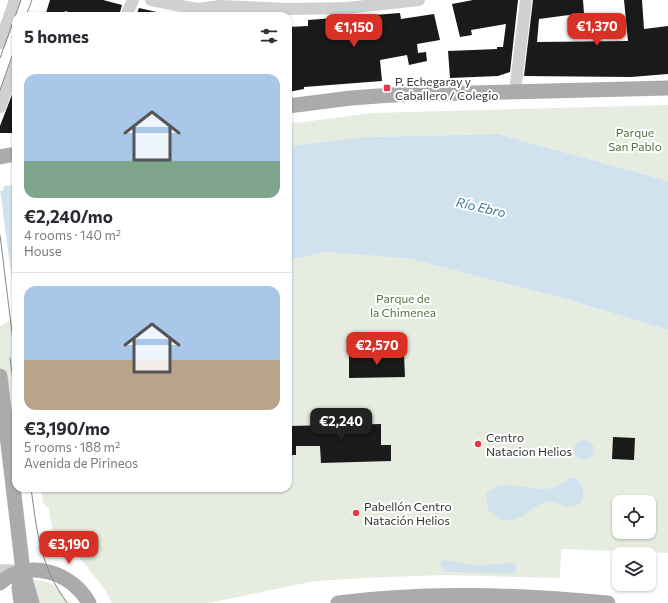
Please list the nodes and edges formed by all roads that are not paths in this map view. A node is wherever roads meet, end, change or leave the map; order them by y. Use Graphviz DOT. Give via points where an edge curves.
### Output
graph roads {
  1 [pos="15,0"];
  2 [pos="132,0"];
  3 [pos="151,0"];
  4 [pos="419,0"];
  5 [pos="526,0"];
  6 [pos="184,8"];
  7 [pos="128,12"];
  8 [pos="0,43"];
  9 [pos="12,81"];
  10 [pos="668,88"];
  11 [pos="515,92"];
  12 [pos="292,105"];
  13 [pos="0,107"];
  14 [pos="12,155"];
  15 [pos="0,157"];
  16 [pos="0,376"];
  17 [pos="12,470"];
  18 [pos="14,492"];
  19 [pos="0,570"];
  20 [pos="23,571"];
  21 [pos="0,583"];
  22 [pos="465,599"];
  23 [pos="532,600"];
  24 [pos="358,602"];
  25 [pos="21,603"];
  26 [pos="32,603"];
  27 [pos="89,603"];
  28 [pos="338,603"];
  29 [pos="608,603"];
  1 -- 8 [label="street"];
  2 -- 7 [label="street"];
  3 -- 6 [label="street"];
  4 -- 6 [label="street" via="327,9 220,6"];
  5 -- 11 [label="street"];
  9 -- 13 [label="street"];
  10 -- 11 [label="main road"];
  11 -- 12 [label="main road" via="351,98"];
  14 -- 15 [label="main road"];
  16 -- 17 [label="main road"];
  18 -- 20 [label="main road"];
  19 -- 20 [label="street"];
  20 -- 21 [label="main road"];
  20 -- 25 [label="main road" via="19,581"];
  20 -- 26 [label="main road"];
  20 -- 27 [label="main road" via="42,570 63,577 81,591"];
  22 -- 23 [label="main road"];
  22 -- 24 [label="main road"];
  23 -- 29 [label="main road"];
  24 -- 28 [label="main road"];
}
